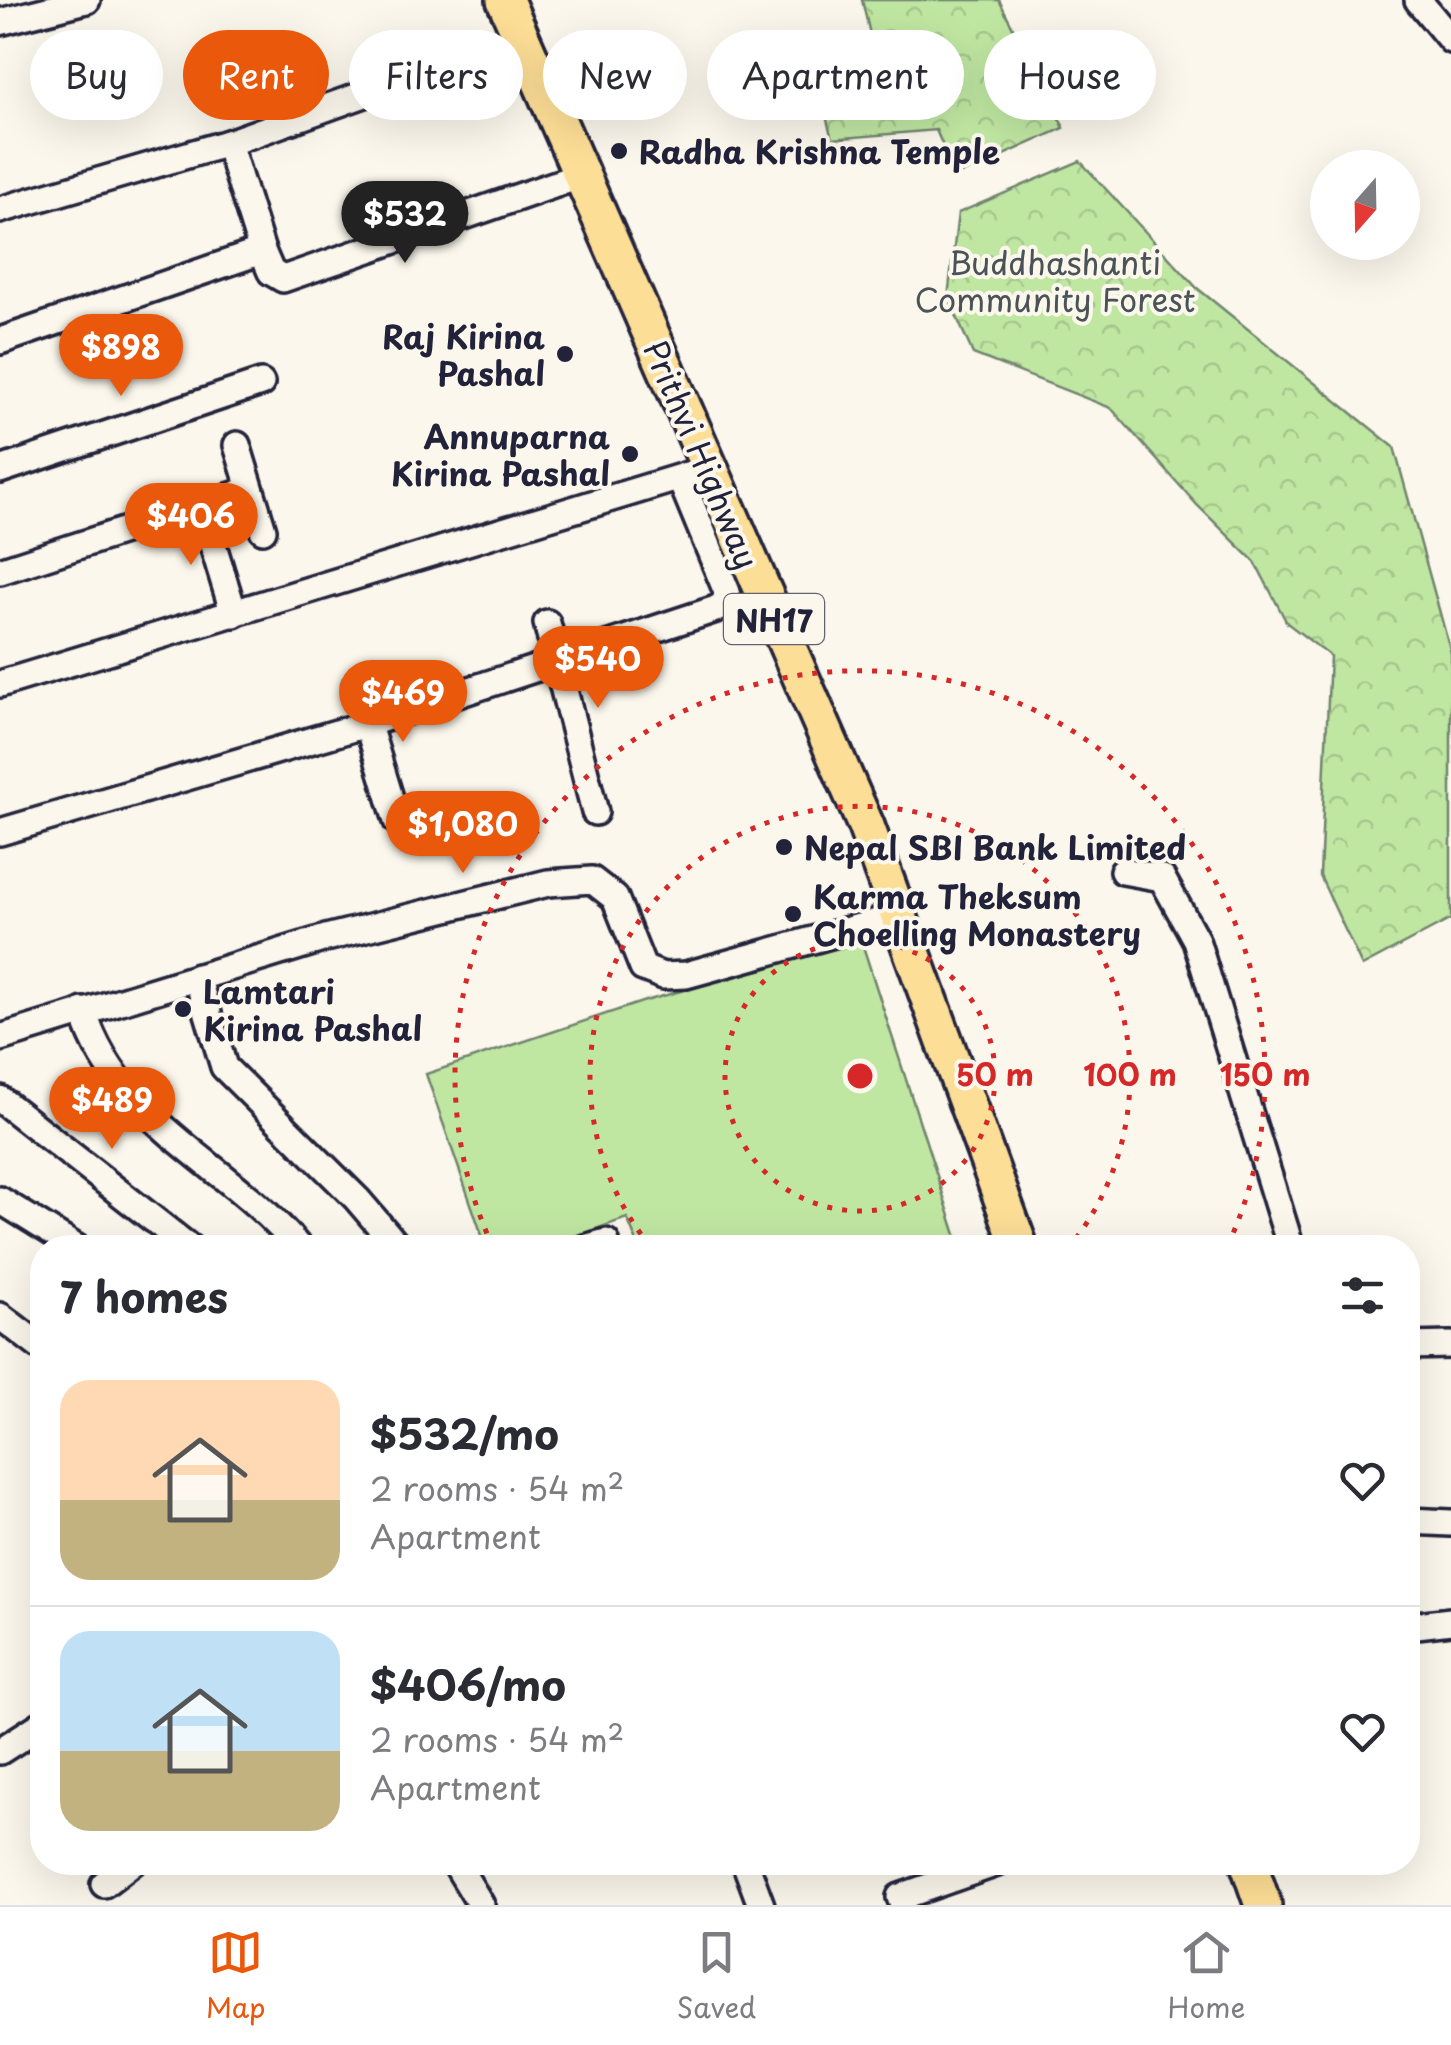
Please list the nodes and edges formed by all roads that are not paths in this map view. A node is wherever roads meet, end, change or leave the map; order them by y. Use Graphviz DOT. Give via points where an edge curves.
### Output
graph roads {
  1 [pos="87,0"];
  2 [pos="505,0"];
  3 [pos="1418,0"];
  4 [pos="50,3"];
  5 [pos="0,22"];
  6 [pos="518,30"];
  7 [pos="523,40"];
  8 [pos="1451,40"];
  9 [pos="349,100"];
  10 [pos="228,143"];
  11 [pos="582,175"];
  12 [pos="0,210"];
  13 [pos="262,251"];
  14 [pos="0,341"];
  15 [pos="260,383"];
  16 [pos="237,445"];
  17 [pos="0,470"];
  18 [pos="694,473"];
  19 [pos="250,490"];
  20 [pos="201,506"];
  21 [pos="263,530"];
  22 [pos="0,571"];
  23 [pos="234,614"];
  24 [pos="547,623"];
  25 [pos="557,661"];
  26 [pos="0,684"];
  27 [pos="356,686"];
  28 [pos="367,724"];
  29 [pos="595,812"];
  30 [pos="397,821"];
  31 [pos="0,832"];
  32 [pos="1123,871"];
  33 [pos="899,916"];
  34 [pos="197,978"];
  35 [pos="83,1011"];
  36 [pos="0,1038"];
  37 [pos="0,1099"];
  38 [pos="0,1200"];
  39 [pos="56,1235"];
  40 [pos="173,1235"];
  41 [pos="288,1235"];
  42 [pos="388,1235"];
  43 [pos="1015,1235"];
  44 [pos="1287,1235"];
  45 [pos="0,1316"];
  46 [pos="30,1339"];
  47 [pos="1451,1345"];
  48 [pos="1420,1346"];
  49 [pos="1420,1522"];
  50 [pos="1451,1524"];
  51 [pos="1451,1621"];
  52 [pos="1420,1625"];
  53 [pos="30,1732"];
  54 [pos="0,1751"];
  55 [pos="116,1875"];
  56 [pos="463,1875"];
  57 [pos="749,1875"];
  58 [pos="963,1875"];
  59 [pos="1251,1875"];
  60 [pos="104,1884"];
  61 [pos="1256,1903"];
  62 [pos="481,1905"];
  63 [pos="761,1905"];
  64 [pos="903,1905"];
  1 -- 4 [label="street" via="62,8"];
  2 -- 6 [label="highway, Prithvi Highway / NH17"];
  3 -- 8 [label="street"];
  4 -- 5 [label="street"];
  7 -- 11 [label="highway, Prithvi Highway / NH17"];
  9 -- 10 [label="street"];
  10 -- 12 [label="street"];
  10 -- 13 [label="street"];
  11 -- 13 [label="street" via="283,279 271,272"];
  11 -- 18 [label="highway, Prithvi Highway / NH17"];
  13 -- 14 [label="street"];
  15 -- 17 [label="street"];
  16 -- 19 [label="street"];
  18 -- 23 [label="street"];
  18 -- 25 [label="street" via="728,592 725,604"];
  18 -- 33 [label="highway, Prithvi Highway / NH17" via="866,826"];
  19 -- 20 [label="street"];
  19 -- 21 [label="street"];
  20 -- 22 [label="street"];
  20 -- 23 [label="street"];
  23 -- 26 [label="street"];
  24 -- 25 [label="street"];
  25 -- 28 [label="street"];
  25 -- 29 [label="street"];
  27 -- 28 [label="street"];
  28 -- 30 [label="street"];
  28 -- 31 [label="street"];
  32 -- 44 [label="street" via="1162,878 1196,940"];
  33 -- 34 [label="street" via="663,976 643,968 615,898 592,880 548,883"];
  33 -- 43 [label="highway, Prithvi Highway / NH17"];
  34 -- 35 [label="street"];
  34 -- 42 [label="street" via="224,1067"];
  35 -- 36 [label="street"];
  35 -- 41 [label="street" via="94,1048 124,1092"];
  37 -- 40 [label="street"];
  38 -- 39 [label="street"];
  45 -- 46 [label="street"];
  47 -- 48 [label="street"];
  49 -- 50 [label="street"];
  51 -- 52 [label="street"];
  53 -- 54 [label="street"];
  55 -- 60 [label="street"];
  56 -- 62 [label="street"];
  57 -- 63 [label="street"];
  58 -- 64 [label="street" via="900,1897"];
  59 -- 61 [label="highway"];
}
